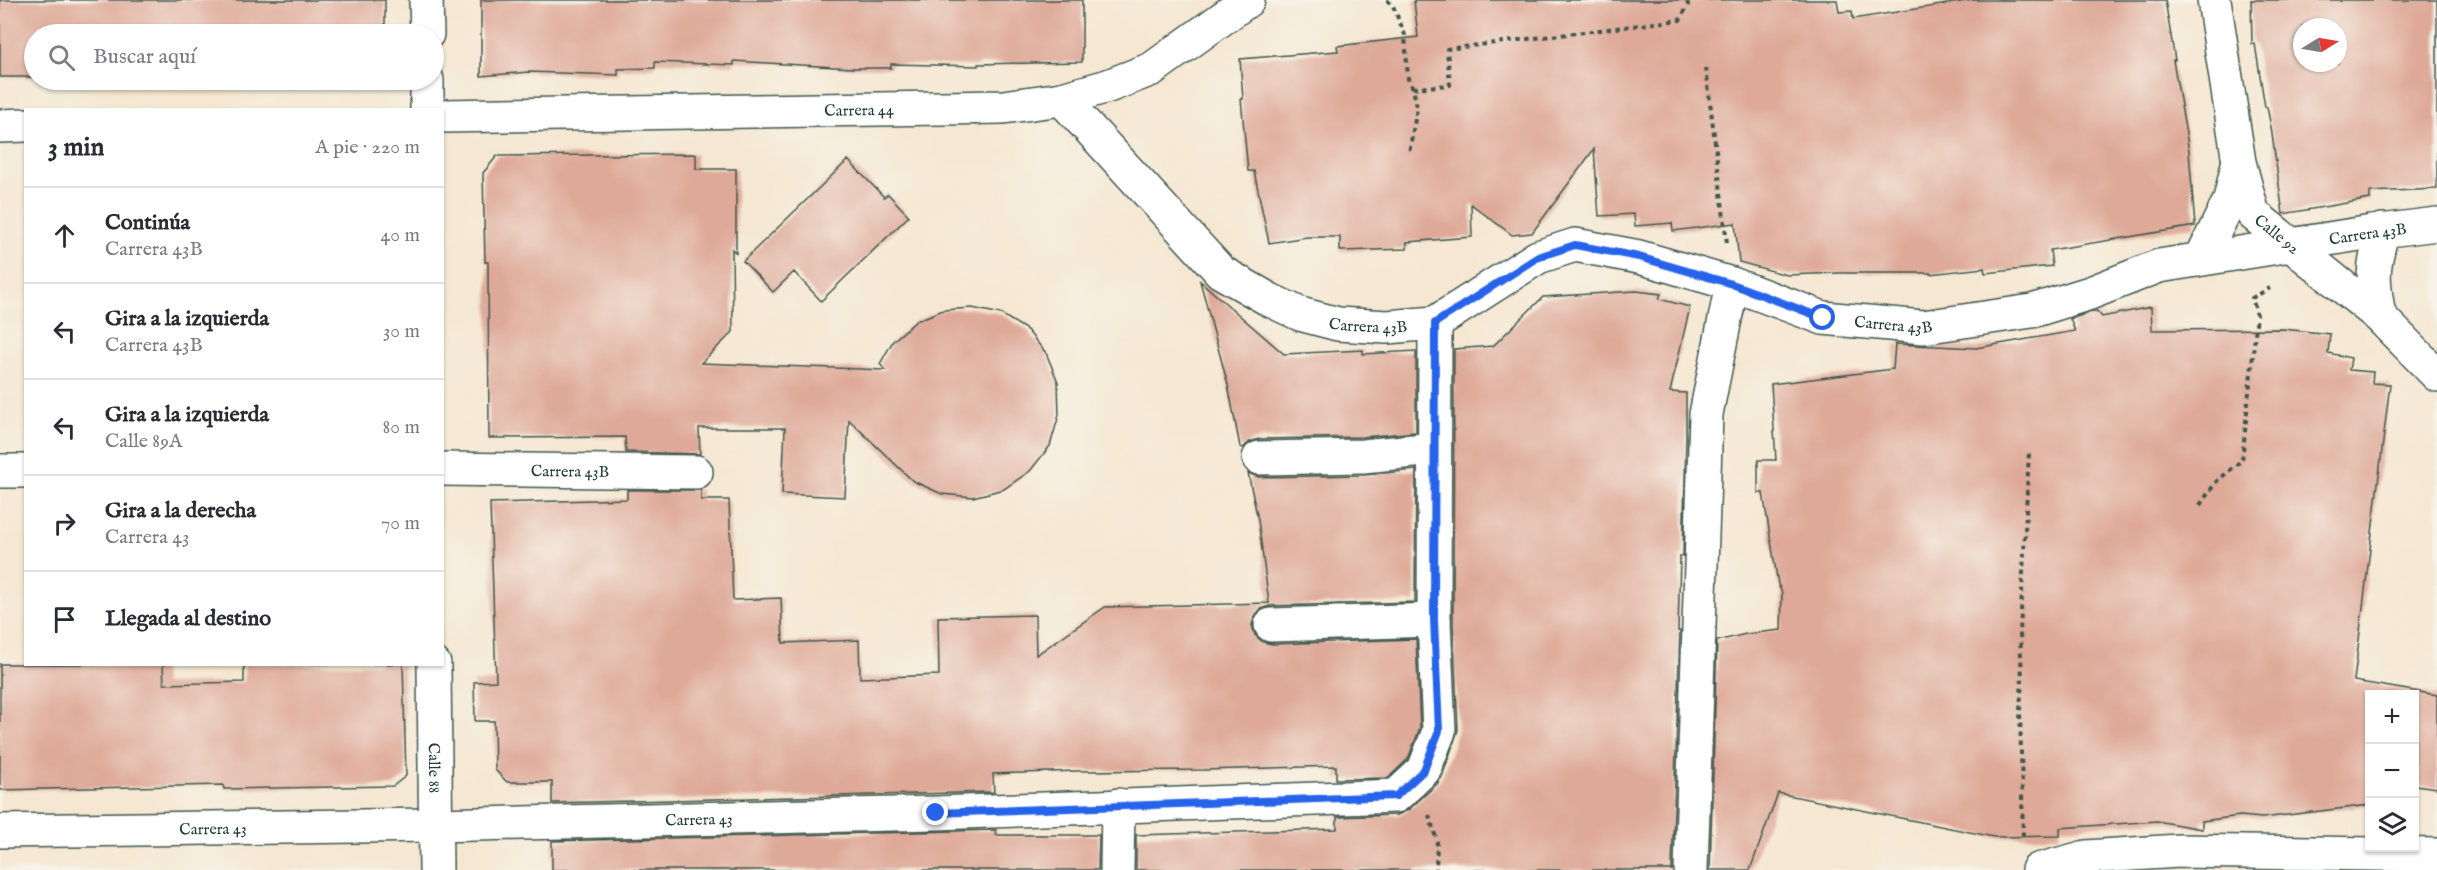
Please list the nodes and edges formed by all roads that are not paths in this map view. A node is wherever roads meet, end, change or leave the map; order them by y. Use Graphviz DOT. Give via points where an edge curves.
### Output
graph roads {
  1 [pos="426,0"];
  2 [pos="1248,0"];
  3 [pos="2214,0"];
  4 [pos="427,24"];
  5 [pos="427,90"];
  6 [pos="1062,99"];
  7 [pos="427,108"];
  8 [pos="444,116"];
  9 [pos="24,125"];
  10 [pos="0,126"];
  11 [pos="2239,162"];
  12 [pos="2437,224"];
  13 [pos="2383,230"];
  14 [pos="2300,253"];
  15 [pos="2201,259"];
  16 [pos="1724,282"];
  17 [pos="2379,316"];
  18 [pos="1435,323"];
  19 [pos="2437,375"];
  20 [pos="1434,449"];
  21 [pos="1259,458"];
  22 [pos="444,470"];
  23 [pos="0,471"];
  24 [pos="24,471"];
  25 [pos="696,472"];
  26 [pos="1434,620"];
  27 [pos="1271,625"];
  28 [pos="434,666"];
  29 [pos="1118,806"];
  30 [pos="435,825"];
  31 [pos="0,831"];
  32 [pos="2437,855"];
  33 [pos="2031,859"];
  34 [pos="2129,862"];
  35 [pos="436,870"];
  36 [pos="1117,870"];
  37 [pos="1691,870"];
  1 -- 4 [label="street"];
  2 -- 6 [label="street, Carrera 44" via="1152,69"];
  3 -- 11 [label="street, Calle 92"];
  5 -- 7 [label="street"];
  6 -- 8 [label="street, Carrera 44" via="1003,107"];
  6 -- 18 [label="street, Carrera 43B" via="1221,272 1300,314 1338,324 1387,327"];
  9 -- 10 [label="street"];
  11 -- 14 [label="street, Calle 92" via="2253,214"];
  11 -- 15 [label="street" via="2230,200"];
  12 -- 13 [label="street, Carrera 43B"];
  13 -- 14 [label="street, Carrera 43B"];
  13 -- 17 [label="street" via="2373,265"];
  14 -- 15 [label="street, Carrera 43B"];
  14 -- 17 [label="street, Calle 92"];
  15 -- 16 [label="street, Carrera 43B" via="2159,266 2032,311 1923,327 1823,318"];
  16 -- 18 [label="street, Carrera 43B" via="1639,257 1575,245 1538,257"];
  16 -- 37 [label="street" via="1706,414"];
  17 -- 19 [label="street, Calle 92"];
  18 -- 20 [label="street"];
  20 -- 21 [label="street" via="1363,456"];
  20 -- 26 [label="street"];
  22 -- 25 [label="street, Carrera 43B"];
  23 -- 24 [label="street"];
  26 -- 27 [label="street"];
  26 -- 29 [label="street, Carrera 43" via="1439,731 1424,770 1400,792"];
  28 -- 30 [label="street, Calle 88"];
  29 -- 30 [label="street, Carrera 43"];
  29 -- 36 [label="street"];
  30 -- 31 [label="street, Carrera 43"];
  30 -- 35 [label="street, Calle 88"];
  32 -- 34 [label="street" via="2180,850"];
  33 -- 34 [label="street" via="2086,857"];
}
